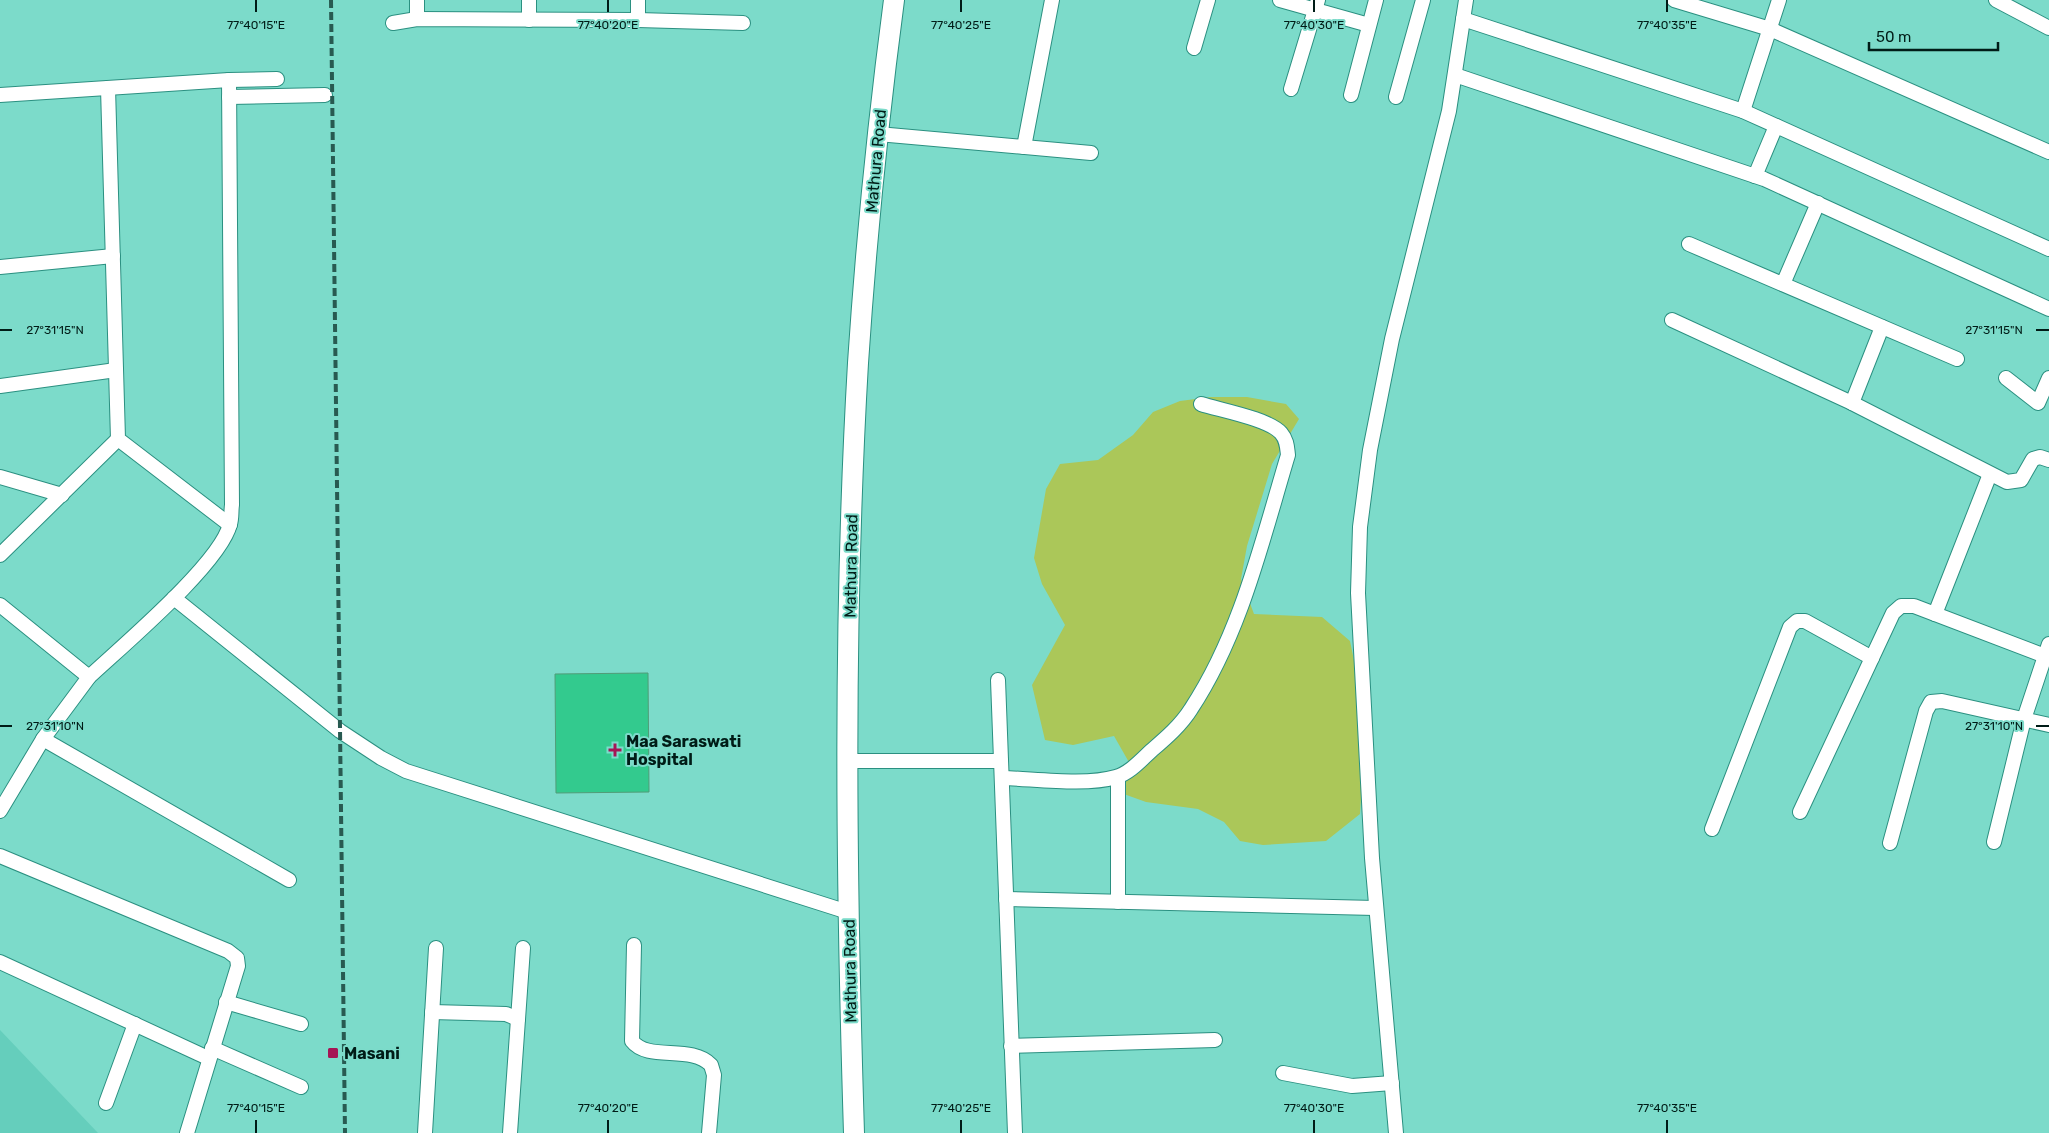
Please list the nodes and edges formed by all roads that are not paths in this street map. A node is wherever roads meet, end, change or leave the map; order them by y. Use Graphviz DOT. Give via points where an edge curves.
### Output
graph roads {
  1 [pos="416,0"];
  2 [pos="528,0"];
  3 [pos="638,0"];
  4 [pos="894,0"];
  5 [pos="1052,0"];
  6 [pos="1208,0"];
  7 [pos="1280,0"];
  8 [pos="1376,0"];
  9 [pos="1424,0"];
  10 [pos="1466,0"];
  11 [pos="1674,0"];
  12 [pos="1779,0"];
  13 [pos="1996,0"];
  14 [pos="1317,5"];
  15 [pos="417,19"];
  16 [pos="1463,19"];
  17 [pos="529,20"];
  18 [pos="638,20"];
  19 [pos="393,22"];
  20 [pos="743,23"];
  21 [pos="1369,25"];
  22 [pos="2049,28"];
  23 [pos="1770,29"];
  24 [pos="1194,48"];
  25 [pos="1454,75"];
  26 [pos="277,79"];
  27 [pos="229,80"];
  28 [pos="108,88"];
  29 [pos="1292,89"];
  30 [pos="0,95"];
  31 [pos="326,95"];
  32 [pos="1351,95"];
  33 [pos="229,98"];
  34 [pos="1396,98"];
  35 [pos="1743,111"];
  36 [pos="1776,126"];
  37 [pos="878,134"];
  38 [pos="1024,147"];
  39 [pos="2049,152"];
  40 [pos="1091,153"];
  41 [pos="1755,176"];
  42 [pos="1818,203"];
  43 [pos="1689,244"];
  44 [pos="2049,249"];
  45 [pos="113,256"];
  46 [pos="0,267"];
  47 [pos="1783,284"];
  48 [pos="2049,309"];
  49 [pos="1672,320"];
  50 [pos="1882,327"];
  51 [pos="1958,359"];
  52 [pos="116,370"];
  53 [pos="2006,378"];
  54 [pos="2049,378"];
  55 [pos="0,386"];
  56 [pos="1852,403"];
  57 [pos="1200,404"];
  58 [pos="118,439"];
  59 [pos="2049,460"];
  60 [pos="1990,474"];
  61 [pos="0,476"];
  62 [pos="62,495"];
  63 [pos="230,525"];
  64 [pos="0,555"];
  65 [pos="174,598"];
  66 [pos="0,605"];
  67 [pos="1935,614"];
  68 [pos="2047,650"];
  69 [pos="1872,658"];
  70 [pos="89,677"];
  71 [pos="998,680"];
  72 [pos="2024,719"];
  73 [pos="2049,725"];
  74 [pos="43,739"];
  75 [pos="848,761"];
  76 [pos="1001,761"];
  77 [pos="1118,777"];
  78 [pos="1003,778"];
  79 [pos="0,811"];
  80 [pos="1800,812"];
  81 [pos="1712,829"];
  82 [pos="1994,842"];
  83 [pos="1890,843"];
  84 [pos="0,856"];
  85 [pos="289,880"];
  86 [pos="1006,899"];
  87 [pos="1118,902"];
  88 [pos="1375,908"];
  89 [pos="848,912"];
  90 [pos="634,944"];
  91 [pos="436,948"];
  92 [pos="522,948"];
  93 [pos="0,962"];
  94 [pos="226,1002"];
  95 [pos="432,1012"];
  96 [pos="518,1019"];
  97 [pos="135,1024"];
  98 [pos="301,1024"];
  99 [pos="1216,1040"];
  100 [pos="1011,1046"];
  101 [pos="210,1053"];
  102 [pos="1282,1073"];
  103 [pos="1392,1083"];
  104 [pos="301,1087"];
  105 [pos="106,1103"];
  106 [pos="187,1133"];
  107 [pos="425,1133"];
  108 [pos="510,1133"];
  109 [pos="709,1133"];
  110 [pos="854,1133"];
  111 [pos="1016,1133"];
  112 [pos="1396,1133"];
  1 -- 15 [label="street"];
  2 -- 17 [label="street"];
  3 -- 18 [label="street"];
  4 -- 37 [label="main road, Mathura Road"];
  5 -- 38 [label="street"];
  6 -- 24 [label="street"];
  7 -- 14 [label="street"];
  8 -- 21 [label="street"];
  9 -- 34 [label="street"];
  10 -- 16 [label="street"];
  11 -- 23 [label="street"];
  12 -- 23 [label="street"];
  13 -- 22 [label="street"];
  14 -- 21 [label="street"];
  14 -- 29 [label="street"];
  15 -- 17 [label="street"];
  15 -- 19 [label="street"];
  16 -- 25 [label="street"];
  16 -- 35 [label="street"];
  17 -- 18 [label="street"];
  18 -- 20 [label="street"];
  21 -- 32 [label="street"];
  23 -- 35 [label="street"];
  23 -- 39 [label="street"];
  25 -- 41 [label="street"];
  25 -- 88 [label="street" via="1449,111 1392,339 1370,450 1360,526 1358,593"];
  26 -- 27 [label="street"];
  27 -- 28 [label="street"];
  27 -- 33 [label="street"];
  28 -- 30 [label="street"];
  28 -- 45 [label="street"];
  31 -- 33 [label="street"];
  33 -- 63 [label="street"];
  35 -- 36 [label="street"];
  36 -- 41 [label="street"];
  36 -- 44 [label="street"];
  37 -- 38 [label="street"];
  37 -- 75 [label="main road, Mathura Road" via="858,364"];
  38 -- 40 [label="street"];
  41 -- 42 [label="street"];
  42 -- 47 [label="street"];
  42 -- 48 [label="street"];
  43 -- 47 [label="street"];
  45 -- 46 [label="street"];
  45 -- 52 [label="street"];
  47 -- 50 [label="street"];
  49 -- 56 [label="street"];
  50 -- 51 [label="street"];
  50 -- 56 [label="street"];
  52 -- 55 [label="street"];
  52 -- 58 [label="street"];
  53 -- 54 [label="street" via="2038,404"];
  56 -- 60 [label="street"];
  57 -- 77 [label="street" via="1265,423 1280,432 1287,442 1288,455 1244,599 1205,685 1191,710 1170,734 1139,763"];
  58 -- 62 [label="street"];
  58 -- 63 [label="street"];
  59 -- 60 [label="street" via="2033,459 2021,480 2015,482"];
  60 -- 67 [label="street"];
  61 -- 62 [label="street"];
  62 -- 64 [label="street"];
  63 -- 65 [label="street" via="218,548"];
  65 -- 70 [label="street"];
  65 -- 89 [label="street" via="340,731 406,771"];
  66 -- 70 [label="street"];
  67 -- 68 [label="street"];
  67 -- 69 [label="street" via="1914,606 1901,606 1893,613"];
  68 -- 72 [label="street"];
  69 -- 80 [label="street"];
  69 -- 81 [label="street" via="1805,621 1797,621 1790,626"];
  70 -- 74 [label="street"];
  71 -- 76 [label="street"];
  72 -- 73 [label="street"];
  72 -- 82 [label="street"];
  72 -- 83 [label="street" via="1942,701 1931,702"];
  74 -- 79 [label="street"];
  74 -- 85 [label="street"];
  75 -- 76 [label="street"];
  75 -- 89 [label="main road, Mathura Road"];
  76 -- 78 [label="street"];
  77 -- 78 [label="street" via="1097,781"];
  77 -- 87 [label="street"];
  78 -- 86 [label="street"];
  84 -- 94 [label="street" via="228,951 237,958 238,966"];
  86 -- 87 [label="street"];
  86 -- 100 [label="street"];
  87 -- 88 [label="street"];
  88 -- 103 [label="street"];
  89 -- 110 [label="main road, Mathura Road"];
  90 -- 109 [label="street" via="632,1040 643,1049 698,1056 711,1065 714,1075"];
  91 -- 95 [label="street"];
  92 -- 96 [label="street"];
  93 -- 97 [label="street"];
  94 -- 98 [label="street"];
  94 -- 101 [label="street"];
  95 -- 96 [label="street" via="506,1014"];
  95 -- 107 [label="street"];
  96 -- 108 [label="street"];
  97 -- 101 [label="street"];
  97 -- 105 [label="street"];
  99 -- 100 [label="street"];
  100 -- 111 [label="street"];
  101 -- 104 [label="street"];
  101 -- 106 [label="street"];
  102 -- 103 [label="street" via="1352,1086"];
  103 -- 112 [label="street"];
}
